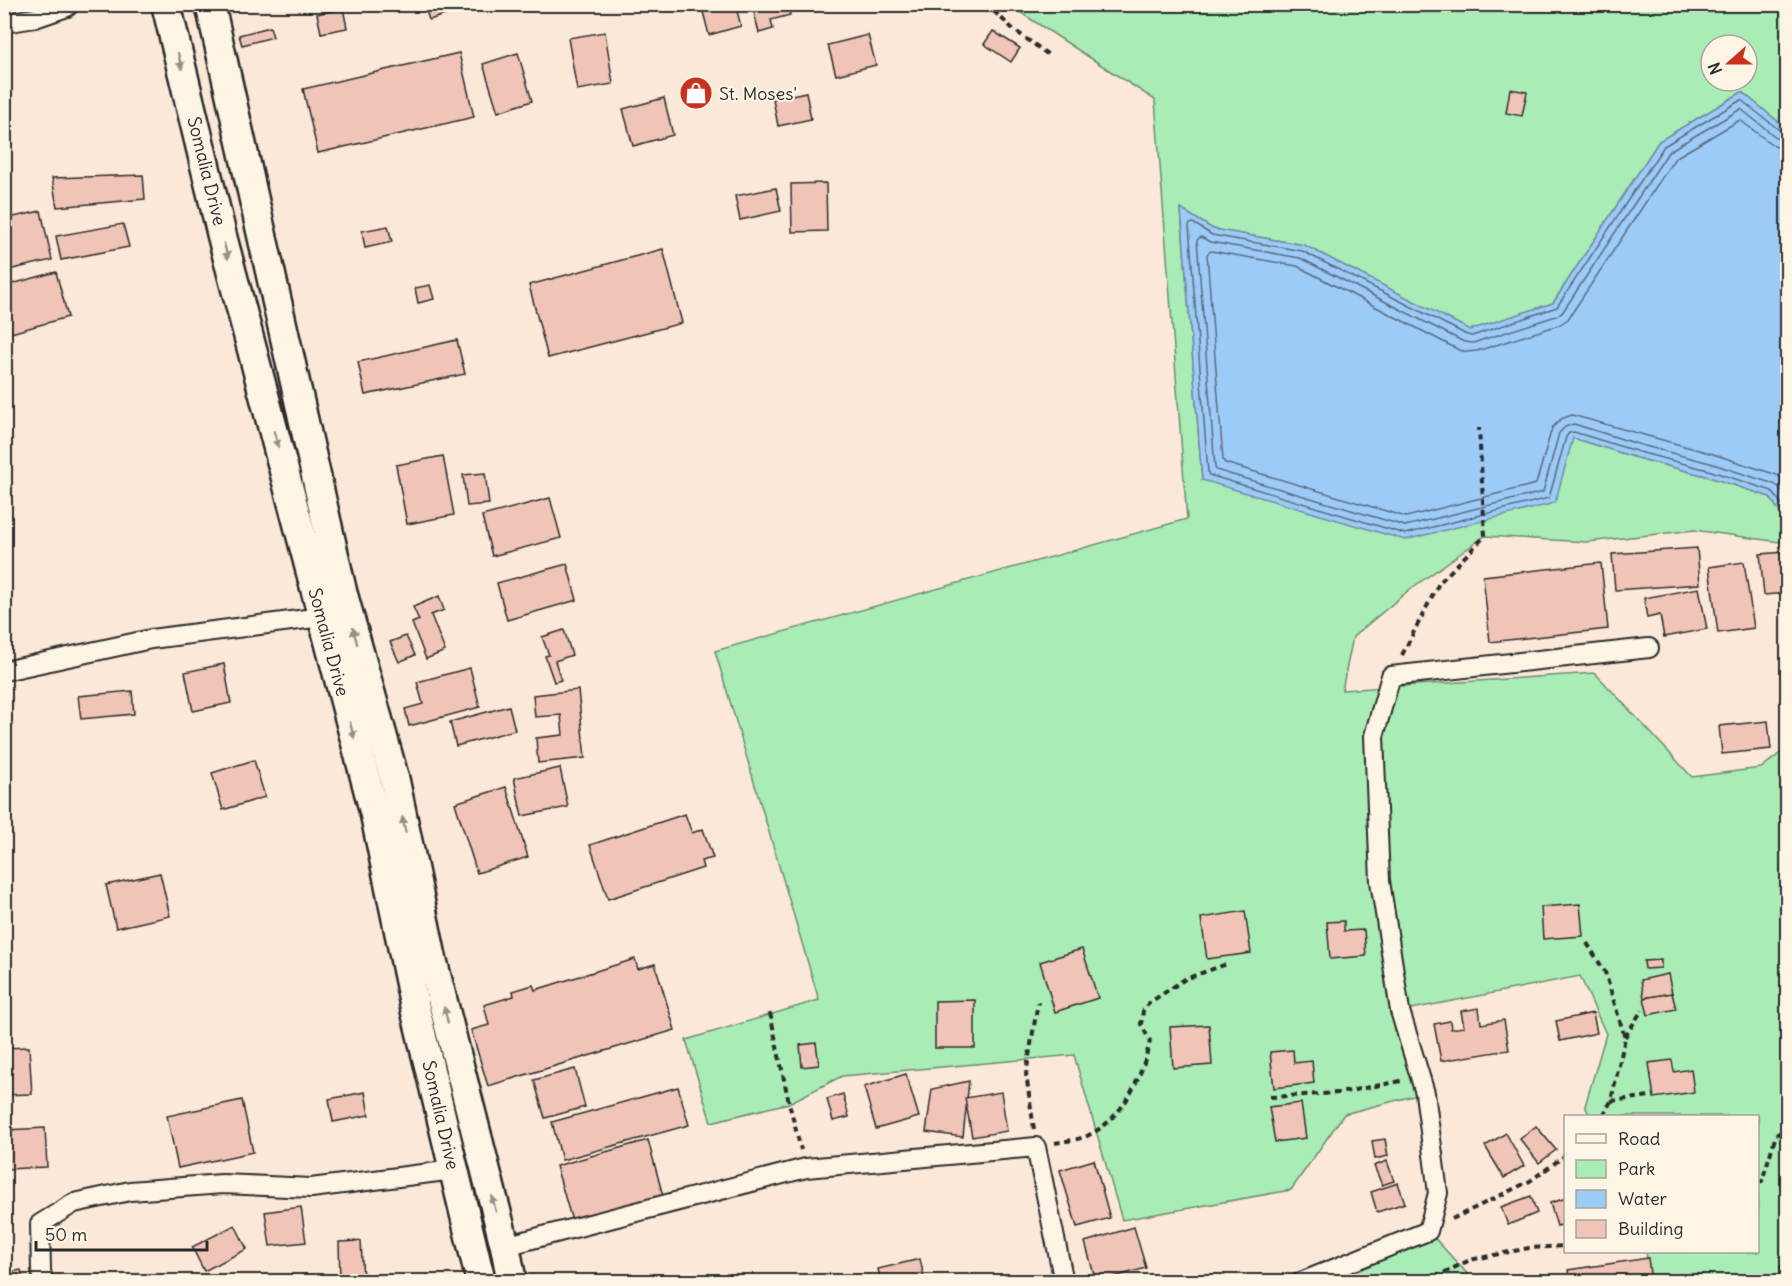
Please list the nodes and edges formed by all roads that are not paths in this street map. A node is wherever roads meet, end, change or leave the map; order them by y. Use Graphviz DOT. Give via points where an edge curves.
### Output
graph roads {
  1 [pos="70,4"];
  2 [pos="166,4"];
  3 [pos="210,4"];
  4 [pos="4,23"];
  5 [pos="322,617"];
  6 [pos="1649,648"];
  7 [pos="4,671"];
  8 [pos="454,1170"];
  9 [pos="505,1246"];
  10 [pos="43,1281"];
  11 [pos="482,1281"];
  12 [pos="512,1281"];
  13 [pos="1064,1281"];
  14 [pos="1301,1281"];
  1 -- 4 [label="street" via="35,18"];
  2 -- 5 [label="main road, Somalia Drive, one-way"];
  9 -- 3 [label="main road, Somalia Drive, one-way" via="432,959 395,781 342,591"];
  5 -- 7 [label="street" via="150,639"];
  5 -- 8 [label="main road, Somalia Drive, one-way" via="375,815"];
  6 -- 14 [label="street" via="1391,676 1374,736 1380,881 1400,1011 1422,1085 1438,1193 1428,1231"];
  8 -- 10 [label="street" via="311,1188 222,1184 130,1191 74,1203 40,1224"];
  8 -- 11 [label="main road, Somalia Drive"];
  9 -- 12 [label="main road, Somalia Drive"];
  9 -- 13 [label="street" via="806,1168 1036,1147"];
}
